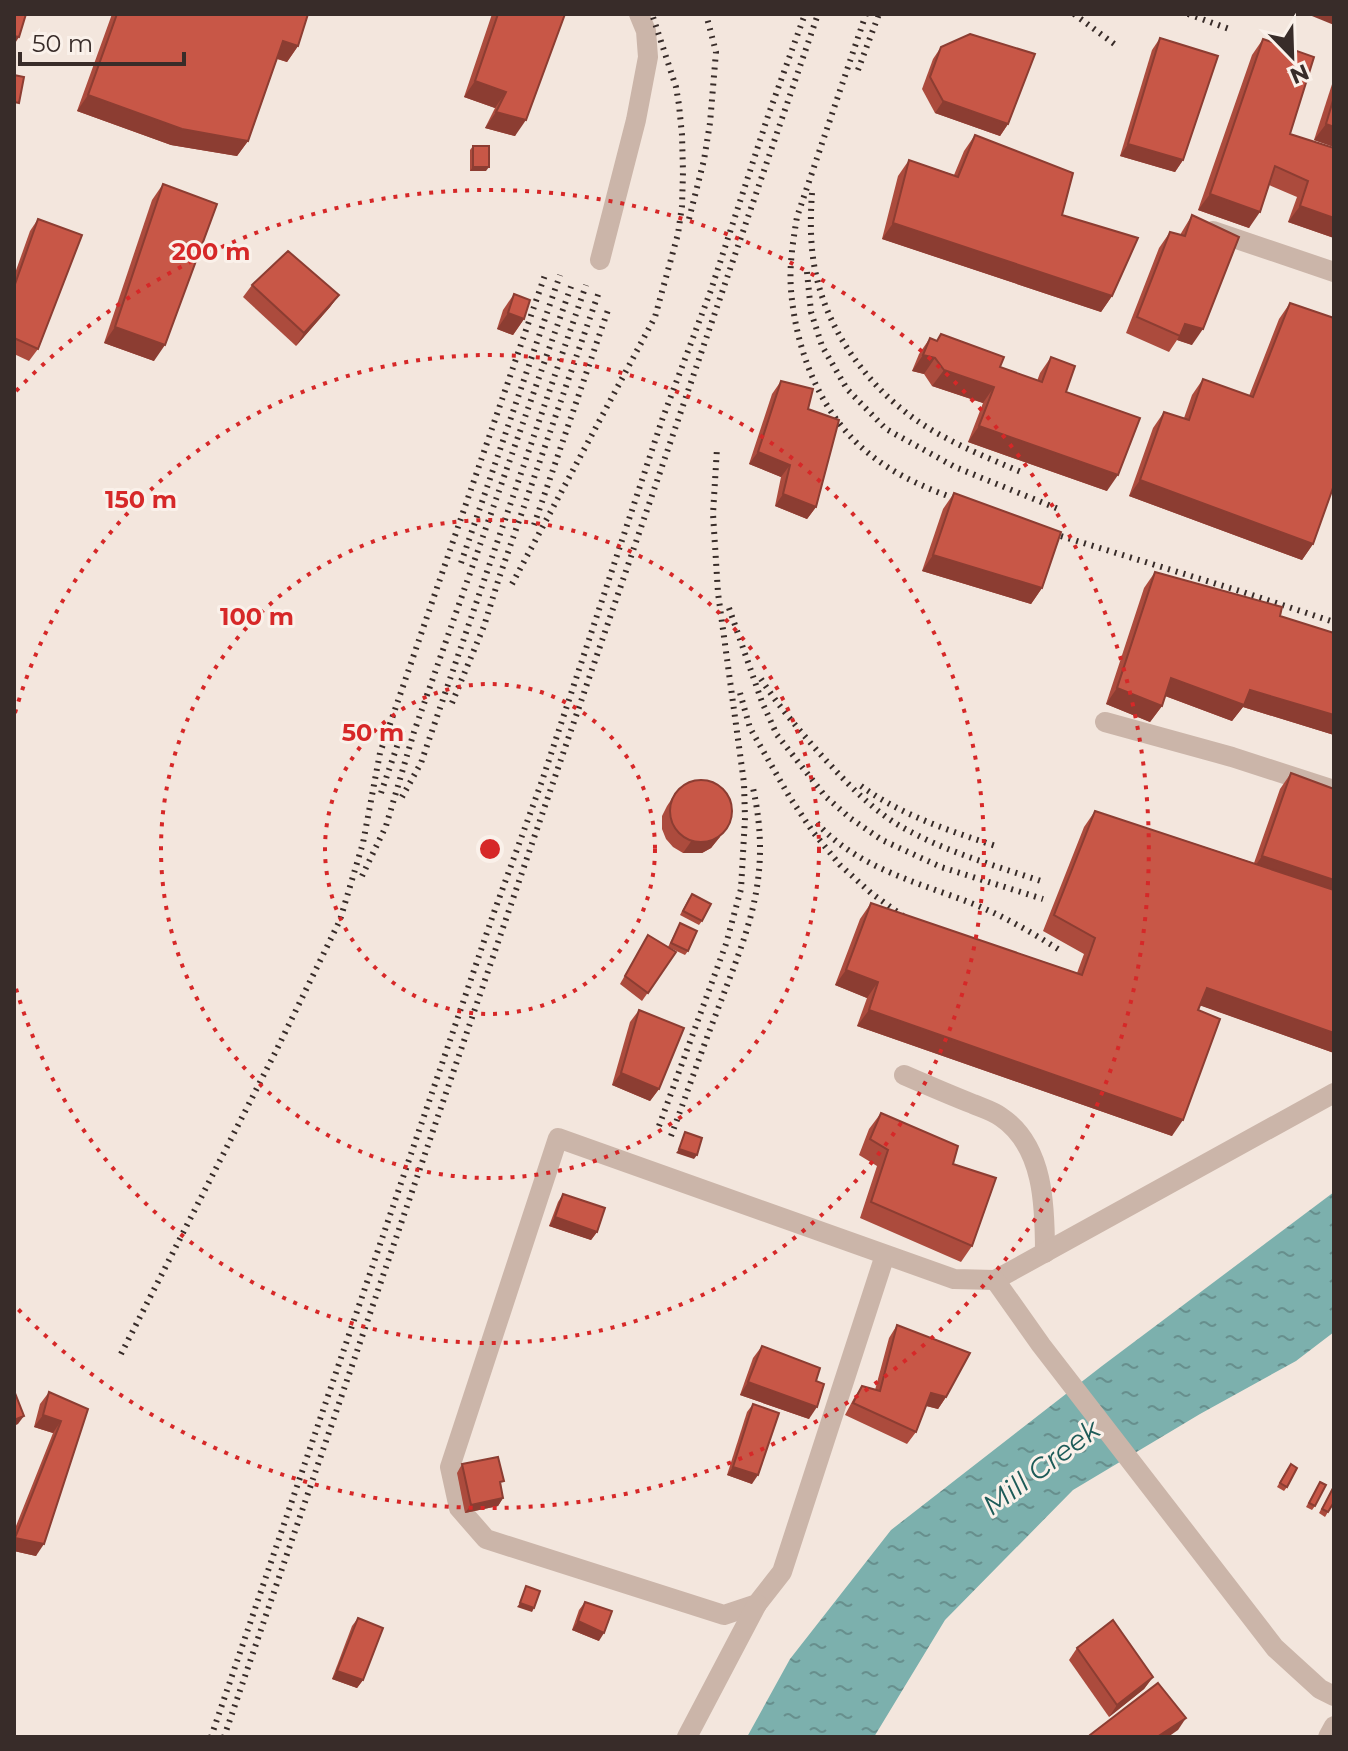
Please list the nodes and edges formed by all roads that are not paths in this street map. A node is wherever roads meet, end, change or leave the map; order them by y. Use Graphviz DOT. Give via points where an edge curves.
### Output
graph roads {
  1 [pos="639,14"];
  2 [pos="1192,224"];
  3 [pos="600,260"];
  4 [pos="1334,272"];
  5 [pos="1105,722"];
  6 [pos="1334,790"];
  7 [pos="904,1075"];
  8 [pos="1334,1093"];
  9 [pos="1045,1253"];
  10 [pos="885,1255"];
  11 [pos="995,1280"];
  12 [pos="757,1604"];
  13 [pos="1334,1696"];
  14 [pos="1334,1726"];
  15 [pos="687,1737"];
  16 [pos="1328,1737"];
  1 -- 3 [label="lane" via="648,57"];
  2 -- 4 [label="lane"];
  5 -- 6 [label="lane"];
  7 -- 9 [label="lane" via="999,1115 1015,1128 1030,1151 1043,1195"];
  8 -- 9 [label="lane"];
  9 -- 11 [label="lane"];
  10 -- 11 [label="lane" via="954,1279"];
  10 -- 12 [label="lane" via="782,1572"];
  10 -- 12 [label="lane" via="558,1138 450,1467 459,1508 486,1539 724,1615"];
  11 -- 13 [label="lane" via="1275,1648"];
  12 -- 15 [label="lane"];
  14 -- 16 [label="lane"];
}
